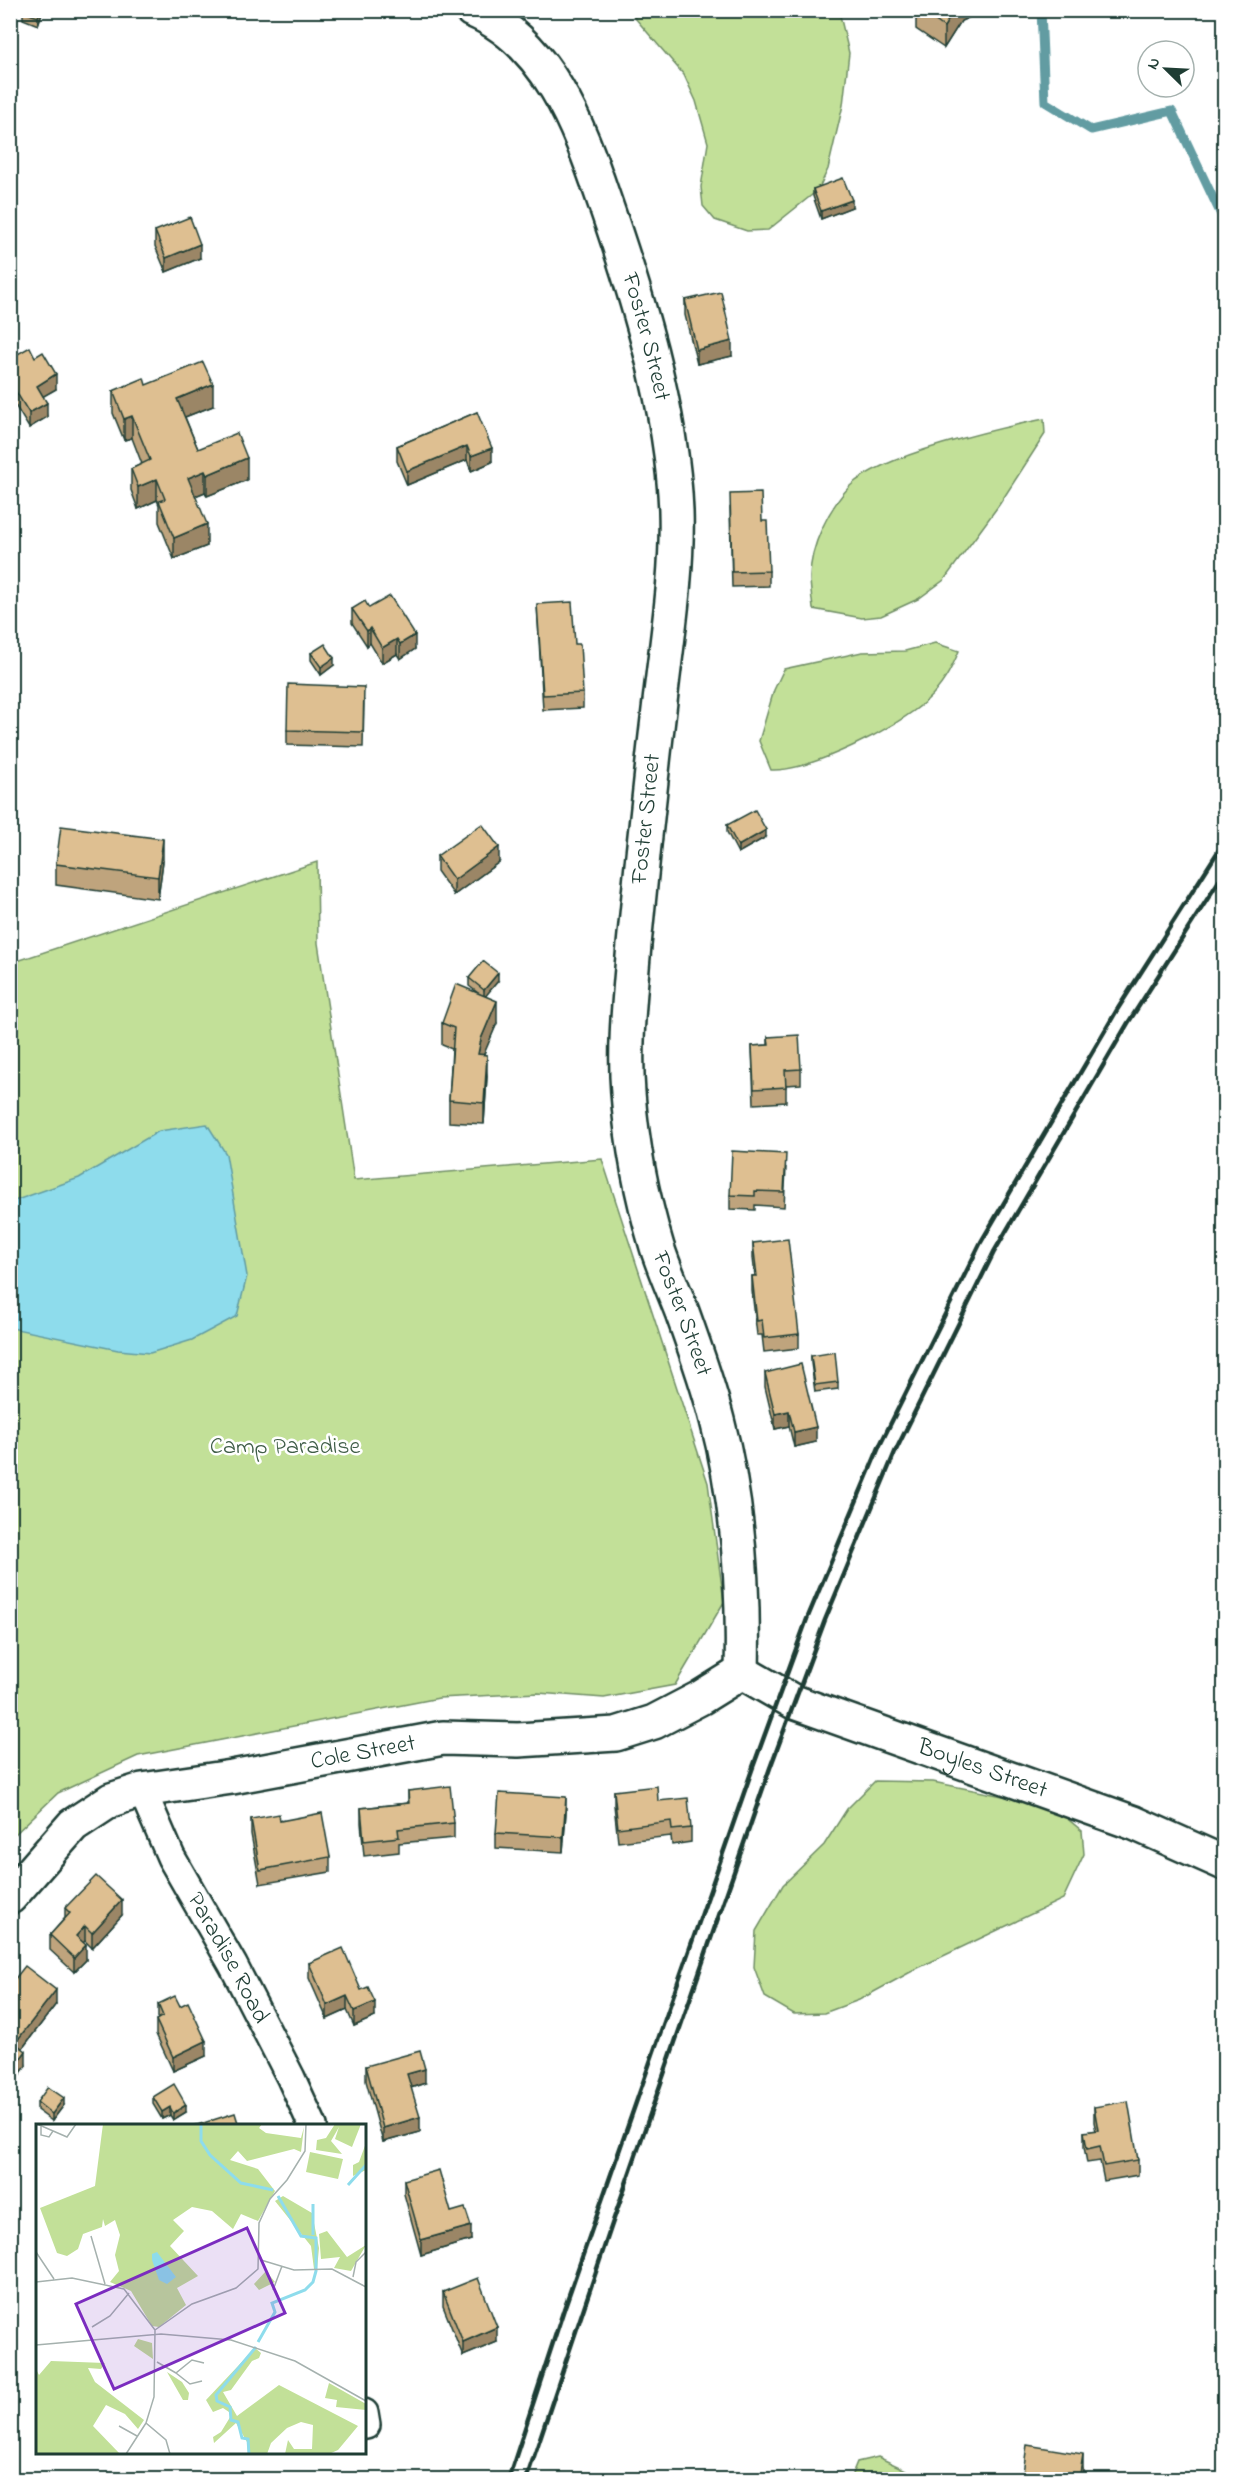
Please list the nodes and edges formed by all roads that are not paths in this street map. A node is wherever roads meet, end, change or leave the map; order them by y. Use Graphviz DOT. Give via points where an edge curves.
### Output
graph roads {
  1 [pos="472,10"];
  2 [pos="742,1672"];
  3 [pos="142,1790"];
  4 [pos="1224,1863"];
  5 [pos="10,1897"];
  6 [pos="312,2124"];
  1 -- 2 [label="street, Foster Street" via="492,19 519,41 555,84 586,148 660,386 676,512 672,600 633,960 627,1088 635,1163 658,1249 718,1423 740,1565"];
  2 -- 3 [label="street, Cole Street" via="654,1722 616,1734 518,1740 443,1738"];
  2 -- 4 [label="street, Boyles Street" via="794,1702 1134,1822"];
  3 -- 5 [label="street, Cole Street" via="111,1800 73,1825"];
  3 -- 6 [label="street, Paradise Road" via="171,1857 233,1965"];
}
